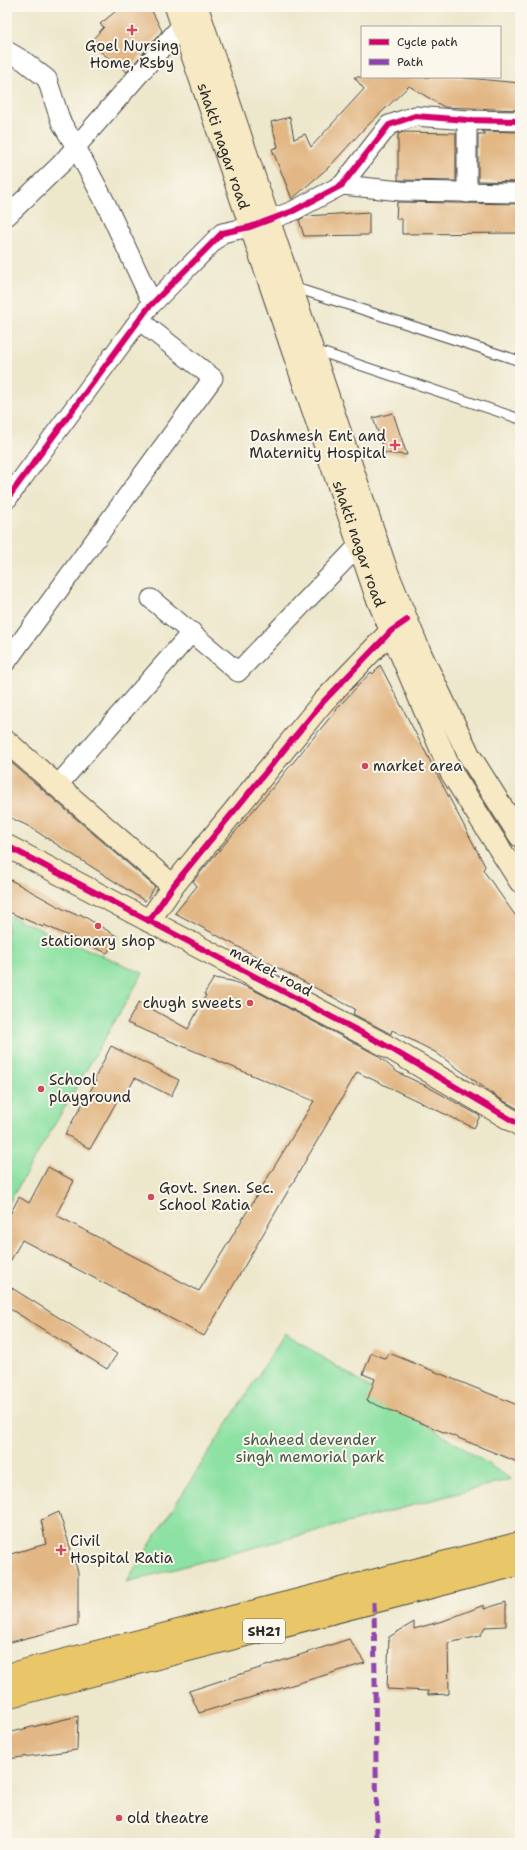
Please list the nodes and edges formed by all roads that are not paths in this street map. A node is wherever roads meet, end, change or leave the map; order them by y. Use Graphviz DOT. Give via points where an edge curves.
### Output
graph roads {
  1 [pos="197,7"];
  2 [pos="179,16"];
  3 [pos="7,51"];
  4 [pos="468,120"];
  5 [pos="520,121"];
  6 [pos="76,146"];
  7 [pos="342,185"];
  8 [pos="468,193"];
  9 [pos="520,193"];
  10 [pos="7,216"];
  11 [pos="260,224"];
  12 [pos="291,287"];
  13 [pos="152,303"];
  14 [pos="139,320"];
  15 [pos="312,349"];
  16 [pos="520,361"];
  17 [pos="520,420"];
  18 [pos="7,499"];
  19 [pos="359,545"];
  20 [pos="151,599"];
  21 [pos="399,626"];
  22 [pos="192,632"];
  23 [pos="7,661"];
  24 [pos="7,742"];
  25 [pos="57,786"];
  26 [pos="520,836"];
  27 [pos="7,846"];
  28 [pos="520,881"];
  29 [pos="173,886"];
  30 [pos="149,921"];
  31 [pos="520,1125"];
  32 [pos="520,1543"];
  33 [pos="520,1564"];
  34 [pos="7,1675"];
  35 [pos="7,1697"];
  1 -- 11 [label="main road"];
  2 -- 6 [label="street"];
  2 -- 11 [label="main road, shakti nagar road"];
  3 -- 6 [label="street" via="47,79 61,122"];
  4 -- 5 [label="street"];
  4 -- 7 [label="street" via="415,116 389,125"];
  4 -- 8 [label="street"];
  6 -- 10 [label="street"];
  6 -- 13 [label="street"];
  7 -- 8 [label="street" via="401,191"];
  7 -- 11 [label="street" via="293,211"];
  8 -- 9 [label="street"];
  11 -- 12 [label="main road"];
  11 -- 13 [label="street" via="222,234"];
  11 -- 19 [label="main road, shakti nagar road"];
  12 -- 15 [label="main road"];
  12 -- 16 [label="lane"];
  13 -- 14 [label="street"];
  14 -- 18 [label="street"];
  14 -- 23 [label="street" via="214,378"];
  15 -- 17 [label="lane"];
  15 -- 21 [label="main road" via="387,572"];
  19 -- 21 [label="main road, shakti nagar road" via="376,595"];
  19 -- 22 [label="street" via="238,672"];
  20 -- 22 [label="street"];
  21 -- 26 [label="main road" via="420,655 469,755"];
  21 -- 28 [label="main road, shakti nagar road" via="451,772"];
  21 -- 29 [label="main road" via="323,702"];
  22 -- 25 [label="street"];
  24 -- 25 [label="main road"];
  25 -- 29 [label="main road"];
  27 -- 30 [label="main road, market road"];
  29 -- 30 [label="main road"];
  30 -- 31 [label="main road, market road" via="383,1044"];
  32 -- 34 [label="main road, SH21"];
  33 -- 35 [label="main road, SH21"];
}
